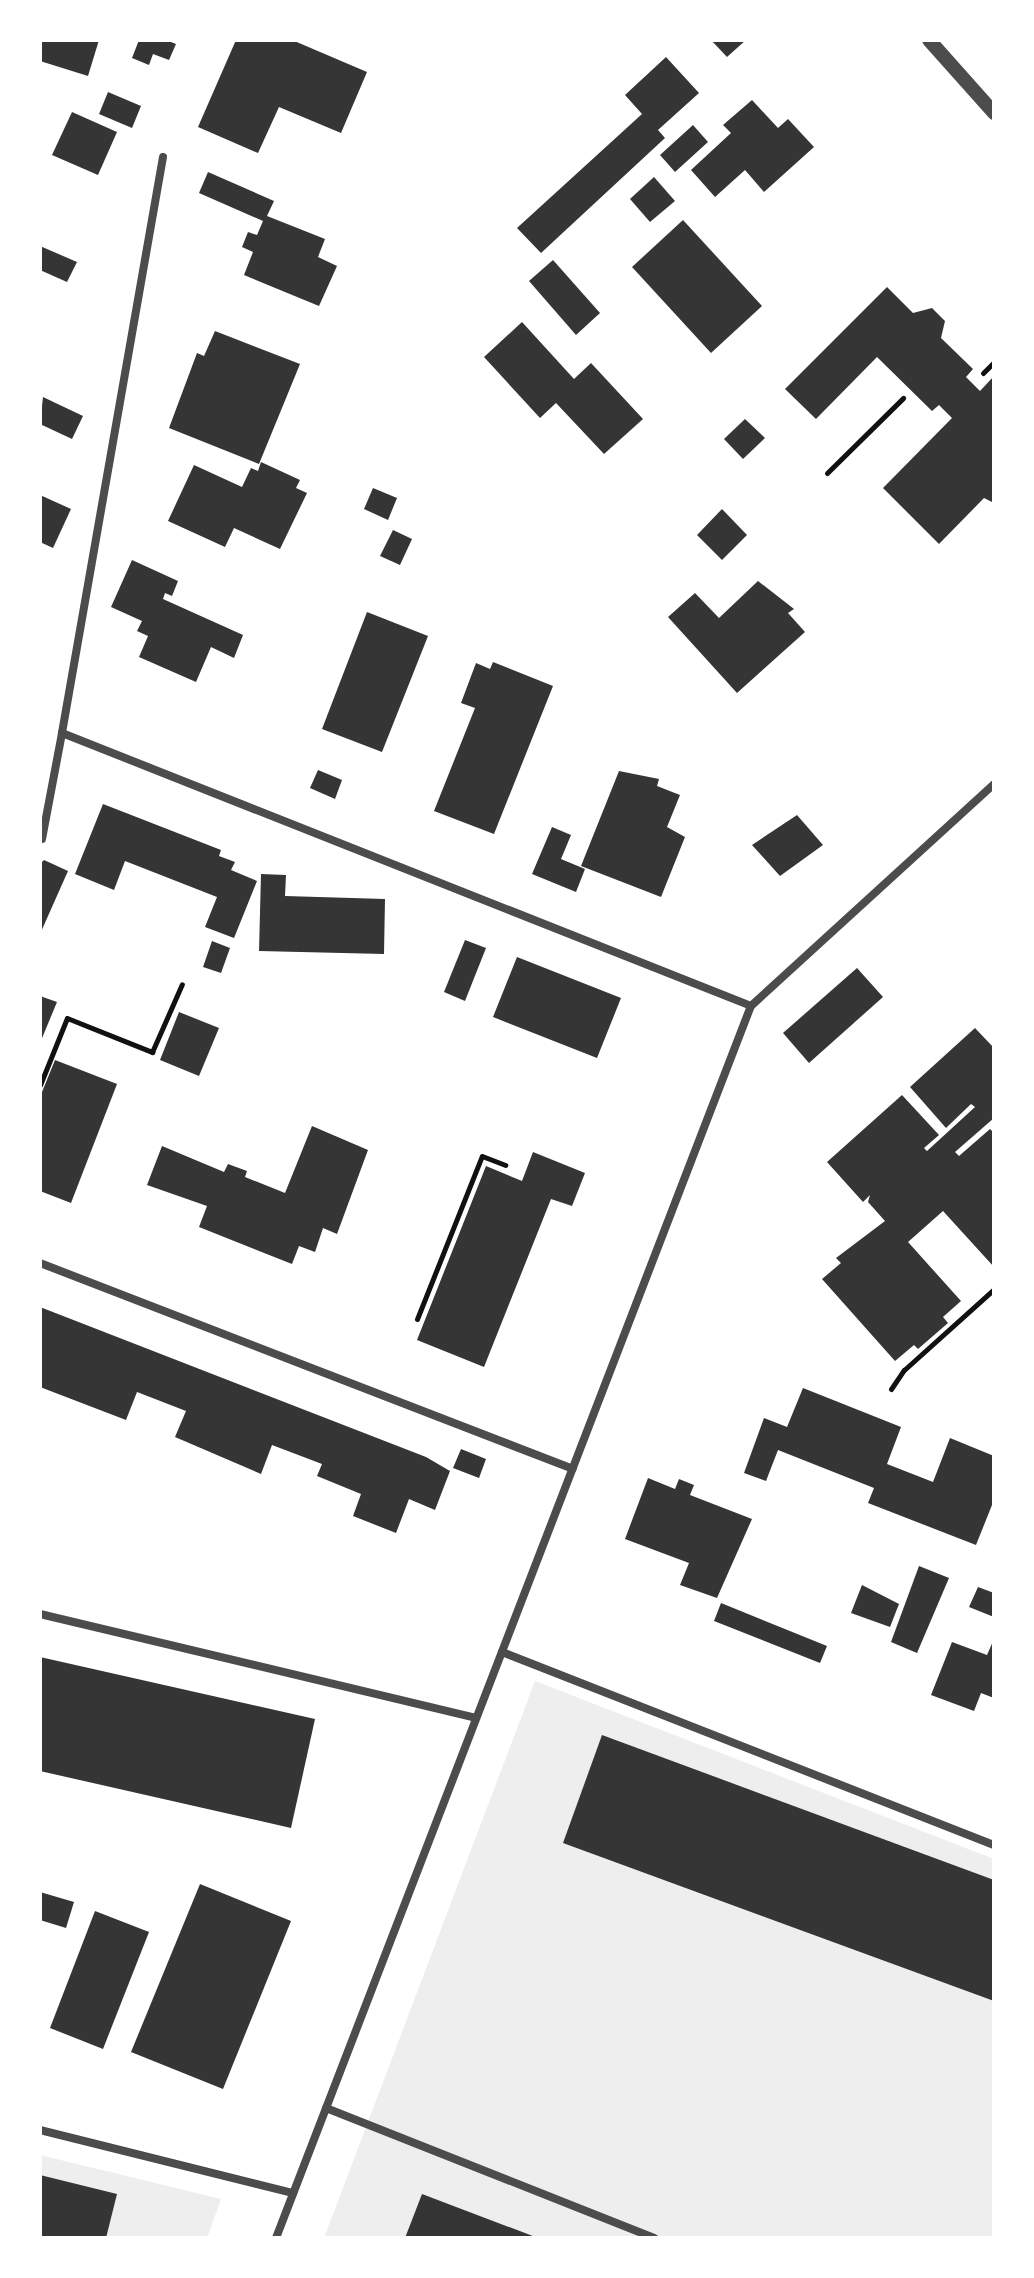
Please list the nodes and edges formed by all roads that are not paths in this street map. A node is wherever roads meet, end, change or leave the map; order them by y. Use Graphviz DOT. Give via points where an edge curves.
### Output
graph roads {
  1 [pos="929,40"];
  2 [pos="994,113"];
  3 [pos="163,157"];
  4 [pos="62,733"];
  5 [pos="994,784"];
  6 [pos="42,839"];
  7 [pos="751,1006"];
  8 [pos="40,1263"];
  9 [pos="573,1469"];
  10 [pos="40,1614"];
  11 [pos="502,1652"];
  12 [pos="476,1718"];
  13 [pos="994,1845"];
  14 [pos="326,2108"];
  15 [pos="40,2130"];
  16 [pos="293,2193"];
  17 [pos="276,2238"];
  18 [pos="654,2238"];
  1 -- 2 [label="street"];
  3 -- 4 [label="street"];
  4 -- 6 [label="street"];
  4 -- 7 [label="street"];
  5 -- 7 [label="street"];
  7 -- 9 [label="street"];
  8 -- 9 [label="street"];
  9 -- 11 [label="street"];
  10 -- 12 [label="street"];
  11 -- 12 [label="street"];
  11 -- 13 [label="street"];
  12 -- 14 [label="street"];
  14 -- 16 [label="street"];
  14 -- 18 [label="street"];
  15 -- 16 [label="street"];
  16 -- 17 [label="street"];
}
